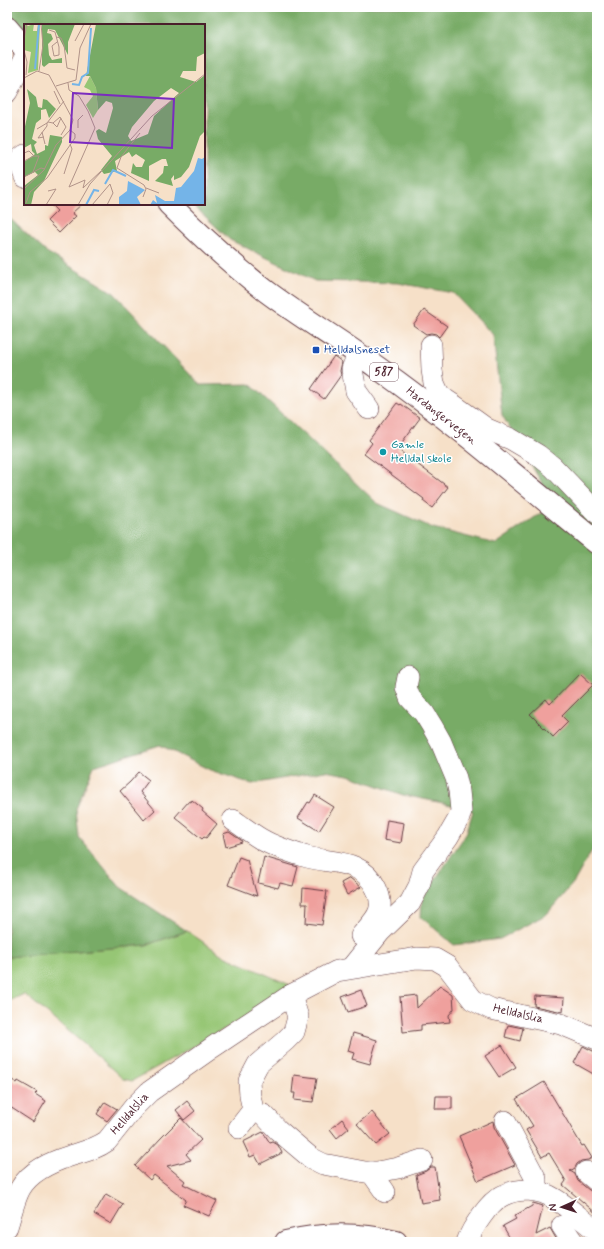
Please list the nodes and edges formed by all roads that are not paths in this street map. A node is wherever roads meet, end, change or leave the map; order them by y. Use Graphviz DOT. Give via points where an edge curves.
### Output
graph roads {
  1 [pos="7,28"];
  2 [pos="24,48"];
  3 [pos="24,58"];
  4 [pos="7,92"];
  5 [pos="24,156"];
  6 [pos="24,174"];
  7 [pos="170,205"];
  8 [pos="430,345"];
  9 [pos="358,354"];
  10 [pos="369,409"];
  11 [pos="538,455"];
  12 [pos="518,479"];
  13 [pos="597,513"];
  14 [pos="597,543"];
  15 [pos="408,677"];
  16 [pos="233,820"];
  17 [pos="344,970"];
  18 [pos="291,995"];
  19 [pos="597,1039"];
  20 [pos="264,1115"];
  21 [pos="505,1121"];
  22 [pos="239,1128"];
  23 [pos="422,1160"];
  24 [pos="371,1172"];
  25 [pos="536,1190"];
  26 [pos="385,1192"];
  27 [pos="7,1227"];
  28 [pos="597,1231"];
  29 [pos="286,1242"];
  30 [pos="396,1242"];
  31 [pos="467,1242"];
  1 -- 2 [label="main road"];
  3 -- 4 [label="street"];
  5 -- 6 [label="street"];
  7 -- 9 [label="main road, Hardangervegen / 587" via="228,261 307,321"];
  8 -- 11 [label="street" via="434,383 439,394 487,429 511,438"];
  9 -- 10 [label="street" via="352,370 356,391"];
  9 -- 12 [label="main road, Hardangervegen / 587" via="435,411"];
  11 -- 12 [label="street"];
  11 -- 13 [label="street"];
  12 -- 14 [label="main road, Hardangervegen / 587"];
  15 -- 17 [label="street" via="406,687 410,698 432,726 456,778 461,811 448,837 423,871 410,903"];
  16 -- 17 [label="street" via="262,840 306,857 353,866 365,872 372,881 381,899 380,910 349,951"];
  17 -- 18 [label="street, Helldalslia"];
  17 -- 19 [label="street, Helldalslia" via="417,958 435,959 447,966 473,1000 491,1009 561,1024"];
  18 -- 22 [label="street" via="298,1017 294,1032 258,1064 249,1081 253,1110"];
  18 -- 27 [label="street, Helldalslia" via="148,1092 102,1144 43,1166 27,1178 19,1190"];
  20 -- 24 [label="street" via="311,1158 346,1170"];
  21 -- 25 [label="street" via="536,1179"];
  23 -- 24 [label="street" via="398,1168"];
  24 -- 26 [label="street"];
  25 -- 28 [label="street" via="554,1198"];
  25 -- 31 [label="street" via="517,1191 501,1196 483,1213"];
  29 -- 30 [label="main road" via="323,1235 344,1235 368,1236"];
}
